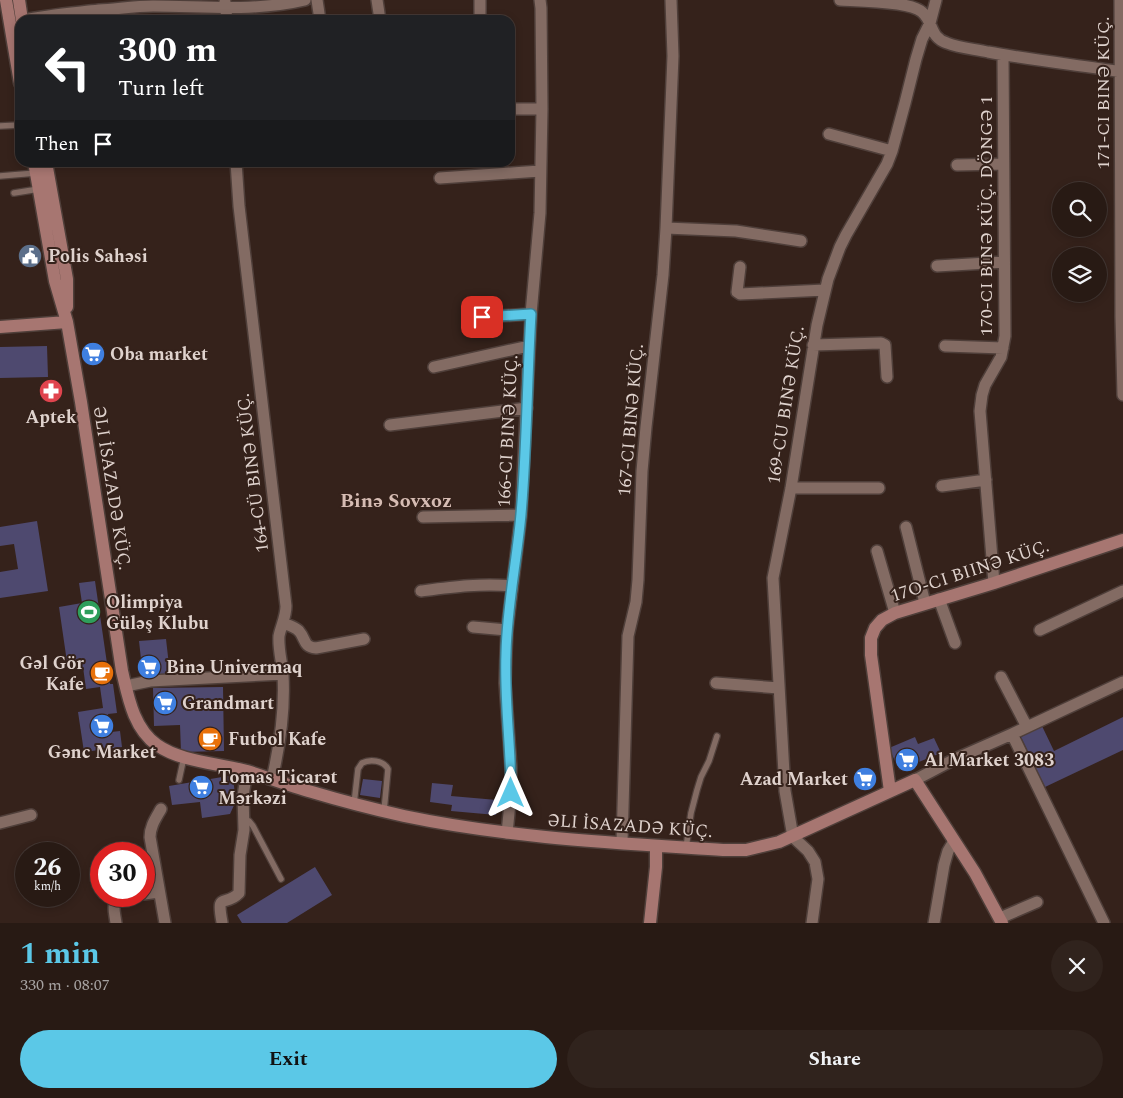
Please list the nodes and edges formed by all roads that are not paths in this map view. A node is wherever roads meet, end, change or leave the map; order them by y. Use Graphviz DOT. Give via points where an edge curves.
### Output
graph roads {
  1 [pos="6,0"];
  2 [pos="19,0"];
  3 [pos="305,0"];
  4 [pos="317,0"];
  5 [pos="377,0"];
  6 [pos="480,0"];
  7 [pos="540,0"];
  8 [pos="671,0"];
  9 [pos="840,0"];
  10 [pos="936,0"];
  11 [pos="1120,0"];
  12 [pos="225,4"];
  13 [pos="104,10"];
  14 [pos="1121,14"];
  15 [pos="16,15"];
  16 [pos="48,15"];
  17 [pos="319,15"];
  18 [pos="379,15"];
  19 [pos="480,15"];
  20 [pos="15,21"];
  21 [pos="930,23"];
  22 [pos="1003,55"];
  23 [pos="1122,72"];
  24 [pos="515,109"];
  25 [pos="542,110"];
  26 [pos="15,125"];
  27 [pos="0,126"];
  28 [pos="829,134"];
  29 [pos="892,151"];
  30 [pos="1004,164"];
  31 [pos="957,165"];
  32 [pos="47,167"];
  33 [pos="236,167"];
  34 [pos="35,168"];
  35 [pos="540,171"];
  36 [pos="0,176"];
  37 [pos="440,178"];
  38 [pos="39,189"];
  39 [pos="14,193"];
  40 [pos="666,228"];
  41 [pos="801,241"];
  42 [pos="1004,262"];
  43 [pos="938,266"];
  44 [pos="740,267"];
  45 [pos="1122,271"];
  46 [pos="61,280"];
  47 [pos="825,290"];
  48 [pos="531,314"];
  49 [pos="482,317"];
  50 [pos="1122,317"];
  51 [pos="67,322"];
  52 [pos="0,327"];
  53 [pos="813,345"];
  54 [pos="529,346"];
  55 [pos="945,346"];
  56 [pos="1003,348"];
  57 [pos="434,367"];
  58 [pos="1123,372"];
  59 [pos="887,377"];
  60 [pos="1123,395"];
  61 [pos="527,408"];
  62 [pos="390,425"];
  63 [pos="986,480"];
  64 [pos="942,486"];
  65 [pos="791,488"];
  66 [pos="879,488"];
  67 [pos="521,515"];
  68 [pos="423,517"];
  69 [pos="906,527"];
  70 [pos="1123,541"];
  71 [pos="877,551"];
  72 [pos="994,583"];
  73 [pos="512,586"];
  74 [pos="421,591"];
  75 [pos="1123,591"];
  76 [pos="939,599"];
  77 [pos="925,603"];
  78 [pos="895,613"];
  79 [pos="283,623"];
  80 [pos="473,627"];
  81 [pos="507,630"];
  82 [pos="1040,630"];
  83 [pos="364,638"];
  84 [pos="955,643"];
  85 [pos="283,674"];
  86 [pos="1001,677"];
  87 [pos="1123,682"];
  88 [pos="716,683"];
  89 [pos="126,686"];
  90 [pos="779,688"];
  91 [pos="1026,727"];
  92 [pos="1012,734"];
  93 [pos="716,736"];
  94 [pos="184,757"];
  95 [pos="247,772"];
  96 [pos="272,779"];
  97 [pos="179,780"];
  98 [pos="915,780"];
  99 [pos="890,791"];
  100 [pos="354,804"];
  101 [pos="161,809"];
  102 [pos="384,812"];
  103 [pos="31,815"];
  104 [pos="244,819"];
  105 [pos="0,823"];
  106 [pos="507,833"];
  107 [pos="793,837"];
  108 [pos="954,841"];
  109 [pos="622,842"];
  110 [pos="656,846"];
  111 [pos="686,848"];
  112 [pos="280,879"];
  113 [pos="159,892"];
  114 [pos="155,893"];
  115 [pos="1037,902"];
  116 [pos="114,907"];
  117 [pos="1001,921"];
  118 [pos="222,922"];
  119 [pos="116,923"];
  120 [pos="165,923"];
  121 [pos="650,923"];
  122 [pos="812,923"];
  123 [pos="934,923"];
  124 [pos="1104,923"];
  1 -- 20 [label="street"];
  2 -- 15 [label="street"];
  3 -- 12 [label="street" via="272,6"];
  4 -- 17 [label="street"];
  5 -- 18 [label="street"];
  6 -- 19 [label="street"];
  7 -- 25 [label="street"];
  8 -- 40 [label="street, 167-CI BINƏ KÜÇ." via="673,56"];
  9 -- 21 [label="street" via="913,7 922,12"];
  10 -- 21 [label="street, 169-CU BINƏ KÜÇ."];
  11 -- 14 [label="street, 171-CI BINƏ KÜÇ."];
  12 -- 13 [label="street"];
  13 -- 16 [label="street"];
  14 -- 23 [label="street, 171-CI BINƏ KÜÇ."];
  21 -- 22 [label="street" via="935,36 946,43"];
  21 -- 29 [label="street, 169-CU BINƏ KÜÇ." via="916,59"];
  22 -- 23 [label="street"];
  22 -- 30 [label="street, 170-CI BINƏ KÜÇ. DÖNGƏ 1"];
  23 -- 45 [label="street, 171-CI BINƏ KÜÇ."];
  24 -- 25 [label="street"];
  25 -- 35 [label="street"];
  26 -- 27 [label="lane"];
  28 -- 29 [label="street"];
  29 -- 47 [label="street, 169-CU BINƏ KÜÇ." via="840,247"];
  30 -- 31 [label="street"];
  30 -- 42 [label="street, 170-CI BINƏ KÜÇ. DÖNGƏ 1"];
  32 -- 46 [label="street"];
  33 -- 79 [label="street, 164-CÜ BINƏ KÜÇ." via="286,606"];
  34 -- 36 [label="lane"];
  34 -- 38 [label="street"];
  35 -- 37 [label="street"];
  35 -- 48 [label="street" via="540,213"];
  38 -- 39 [label="lane"];
  38 -- 46 [label="street"];
  40 -- 41 [label="street" via="736,231"];
  40 -- 109 [label="street, 167-CI BINƏ KÜÇ." via="642,470 636,602 628,636"];
  42 -- 43 [label="street"];
  42 -- 56 [label="street, 170-CI BINƏ KÜÇ. DÖNGƏ 1"];
  44 -- 47 [label="street" via="737,292 740,294"];
  45 -- 50 [label="street, 171-CI BINƏ KÜÇ."];
  46 -- 51 [label="street, ƏLI İSAZADƏ KÜÇ."];
  47 -- 53 [label="street, 169-CU BINƏ KÜÇ."];
  48 -- 49 [label="street"];
  48 -- 54 [label="street"];
  50 -- 58 [label="street, 171-CI BINƏ KÜÇ."];
  51 -- 52 [label="street"];
  51 -- 89 [label="street, ƏLI İSAZADƏ KÜÇ."];
  53 -- 59 [label="street" via="885,345"];
  53 -- 65 [label="street, 169-CU BINƏ KÜÇ."];
  54 -- 57 [label="street"];
  54 -- 61 [label="street"];
  55 -- 56 [label="street"];
  56 -- 63 [label="street, 170-CI BINƏ KÜÇ. DÖNGƏ 1" via="986,385 980,411"];
  58 -- 60 [label="street, 171-CI BINƏ KÜÇ."];
  61 -- 62 [label="street"];
  61 -- 67 [label="street"];
  63 -- 64 [label="street"];
  63 -- 72 [label="street, 170-CI BINƏ KÜÇ. DÖNGƏ 1"];
  65 -- 66 [label="street"];
  65 -- 90 [label="street, 169-CU BINƏ KÜÇ." via="773,578"];
  67 -- 68 [label="street"];
  67 -- 73 [label="street"];
  69 -- 77 [label="street"];
  70 -- 72 [label="street, 17O-CI BIINƏ KÜÇ."];
  71 -- 78 [label="street"];
  72 -- 76 [label="street, 17O-CI BIINƏ KÜÇ."];
  73 -- 74 [label="street" via="473,585"];
  73 -- 81 [label="street"];
  75 -- 82 [label="street"];
  76 -- 77 [label="street, 17O-CI BIINƏ KÜÇ."];
  76 -- 84 [label="street"];
  77 -- 78 [label="street, 17O-CI BIINƏ KÜÇ."];
  78 -- 99 [label="street, 17O-CI BIINƏ KÜÇ." via="879,622 870,642"];
  79 -- 83 [label="street" via="299,631 310,647"];
  79 -- 85 [label="street, 164-CÜ BINƏ KÜÇ." via="280,636"];
  80 -- 81 [label="street"];
  81 -- 106 [label="street" via="505,683 511,776"];
  85 -- 89 [label="street" via="150,681"];
  85 -- 96 [label="street, 164-CÜ BINƏ KÜÇ." via="281,728"];
  86 -- 91 [label="street"];
  87 -- 91 [label="street, ƏLI İSAZADƏ KÜÇ."];
  88 -- 90 [label="street"];
  89 -- 94 [label="street, ƏLI İSAZADƏ KÜÇ." via="140,727 156,744"];
  90 -- 107 [label="street, 169-CU BINƏ KÜÇ." via="785,791"];
  91 -- 92 [label="street, ƏLI İSAZADƏ KÜÇ."];
  92 -- 98 [label="street, ƏLI İSAZADƏ KÜÇ."];
  92 -- 124 [label="street"];
  93 -- 111 [label="lane" via="697,790"];
  94 -- 95 [label="street, ƏLI İSAZADƏ KÜÇ."];
  94 -- 97 [label="lane"];
  95 -- 96 [label="street, ƏLI İSAZADƏ KÜÇ."];
  95 -- 104 [label="street" via="242,807"];
  96 -- 100 [label="street, ƏLI İSAZADƏ KÜÇ."];
  98 -- 99 [label="street, ƏLI İSAZADƏ KÜÇ."];
  98 -- 108 [label="street"];
  99 -- 107 [label="street, ƏLI İSAZADƏ KÜÇ."];
  100 -- 102 [label="street, ƏLI İSAZADƏ KÜÇ."];
  100 -- 102 [label="lane" via="358,769 368,760 382,762 388,769"];
  101 -- 113 [label="street" via="150,831"];
  102 -- 106 [label="street, ƏLI İSAZADƏ KÜÇ."];
  103 -- 105 [label="street"];
  104 -- 112 [label="lane" via="253,826"];
  104 -- 118 [label="street" via="239,893 220,903"];
  106 -- 109 [label="street, ƏLI İSAZADƏ KÜÇ."];
  107 -- 111 [label="street, ƏLI İSAZADƏ KÜÇ." via="746,850"];
  107 -- 122 [label="street" via="815,862 818,879"];
  108 -- 117 [label="street"];
  108 -- 123 [label="street" via="944,865"];
  109 -- 110 [label="street, ƏLI İSAZADƏ KÜÇ."];
  110 -- 111 [label="street, ƏLI İSAZADƏ KÜÇ."];
  110 -- 121 [label="street"];
  113 -- 114 [label="street"];
  113 -- 120 [label="street"];
  115 -- 117 [label="street"];
  116 -- 119 [label="street"];
}
